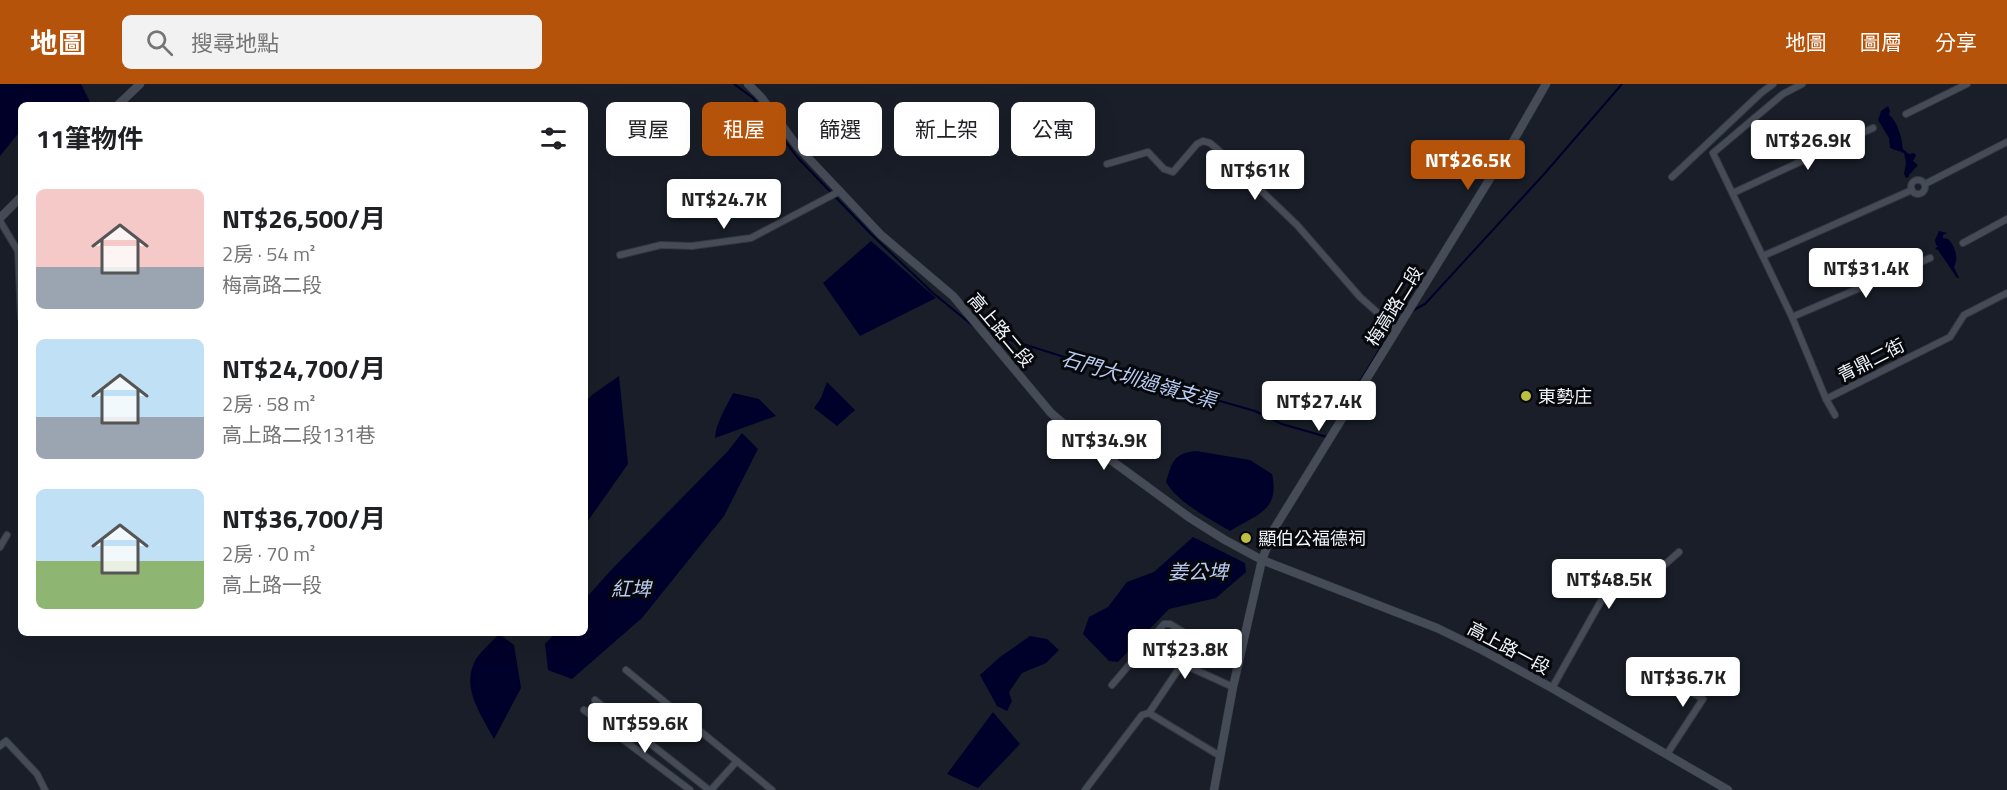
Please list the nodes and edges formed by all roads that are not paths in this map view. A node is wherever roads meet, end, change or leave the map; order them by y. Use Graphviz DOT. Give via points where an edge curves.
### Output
graph roads {
  1 [pos="140,84"];
  2 [pos="748,84"];
  3 [pos="1546,84"];
  4 [pos="1773,84"];
  5 [pos="1802,84"];
  6 [pos="1967,84"];
  7 [pos="121,102"];
  8 [pos="1906,114"];
  9 [pos="1873,128"];
  10 [pos="2007,142"];
  11 [pos="1107,164"];
  12 [pos="1672,177"];
  13 [pos="1925,184"];
  14 [pos="1912,190"];
  15 [pos="838,192"];
  16 [pos="1732,193"];
  17 [pos="18,200"];
  18 [pos="0,219"];
  19 [pos="2007,219"];
  20 [pos="1962,243"];
  21 [pos="18,248"];
  22 [pos="620,255"];
  23 [pos="1763,256"];
  24 [pos="1930,258"];
  25 [pos="2007,293"];
  26 [pos="1792,318"];
  27 [pos="1397,329"];
  28 [pos="1826,399"];
  29 [pos="1835,415"];
  30 [pos="8,535"];
  31 [pos="0,548"];
  32 [pos="1679,552"];
  33 [pos="1262,560"];
  34 [pos="1188,635"];
  35 [pos="626,670"];
  36 [pos="1657,670"];
  37 [pos="1112,685"];
  38 [pos="1233,687"];
  39 [pos="1552,688"];
  40 [pos="595,700"];
  41 [pos="584,710"];
  42 [pos="1149,713"];
  43 [pos="0,746"];
  44 [pos="1666,754"];
  45 [pos="1220,756"];
  46 [pos="737,761"];
  47 [pos="45,790"];
  48 [pos="690,790"];
  49 [pos="710,790"];
  50 [pos="772,790"];
  51 [pos="1085,790"];
  52 [pos="1214,790"];
  53 [pos="1728,790"];
  1 -- 7 [label="street"];
  2 -- 15 [label="street, 高上路二段"];
  3 -- 27 [label="street, 梅高路二段"];
  4 -- 12 [label="street"];
  5 -- 16 [label="street, 青鼎二街" via="1782,94 1713,153"];
  6 -- 8 [label="street"];
  9 -- 16 [label="street"];
  10 -- 13 [label="street"];
  11 -- 27 [label="street" via="1148,152 1164,169 1173,172 1197,144 1210,143 1297,225 1360,297"];
  13 -- 14 [label="street" via="1922,193"];
  13 -- 14 [label="street" via="1915,180"];
  14 -- 23 [label="street"];
  15 -- 22 [label="street" via="751,238 692,246 661,245"];
  15 -- 33 [label="street, 高上路二段" via="881,235 953,296 1051,414 1190,518"];
  16 -- 23 [label="street, 青鼎二街"];
  17 -- 18 [label="street"];
  18 -- 21 [label="street"];
  19 -- 20 [label="street"];
  23 -- 26 [label="street, 青鼎二街"];
  24 -- 26 [label="street"];
  25 -- 28 [label="street, 青鼎二街" via="1964,315 1950,337"];
  26 -- 28 [label="street, 青鼎二街"];
  27 -- 33 [label="street, 梅高路二段" via="1274,529"];
  28 -- 29 [label="street"];
  30 -- 31 [label="street"];
  32 -- 39 [label="street" via="1661,568 1610,585"];
  33 -- 38 [label="street, 梅高路二段"];
  33 -- 39 [label="street, 高上路一段" via="1437,628"];
  34 -- 37 [label="street" via="1164,624"];
  35 -- 46 [label="street"];
  36 -- 44 [label="street" via="1703,699"];
  38 -- 42 [label="street" via="1182,667"];
  38 -- 45 [label="street, 梅高路二段"];
  39 -- 44 [label="street, 高上路一段"];
  40 -- 49 [label="street"];
  41 -- 48 [label="street"];
  42 -- 45 [label="street"];
  42 -- 51 [label="street" via="1142,715"];
  43 -- 47 [label="street" via="6,741 37,774"];
  44 -- 53 [label="street, 高上路一段"];
  45 -- 52 [label="street, 梅高路二段"];
  46 -- 49 [label="street"];
  46 -- 50 [label="street"];
}
